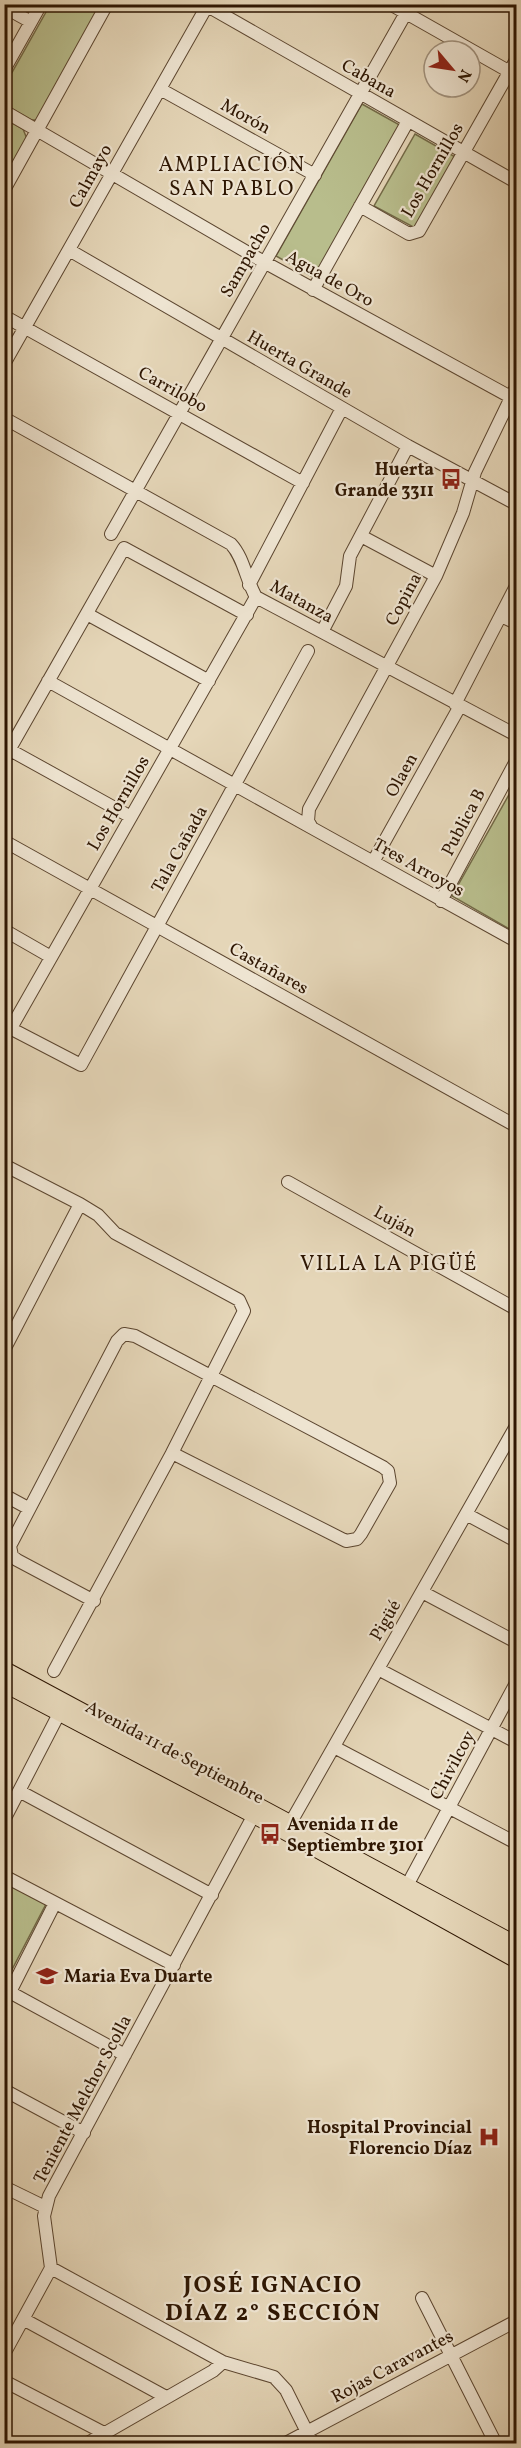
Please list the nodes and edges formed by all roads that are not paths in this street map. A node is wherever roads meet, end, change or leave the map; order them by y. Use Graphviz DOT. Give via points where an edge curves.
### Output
graph roads {
  1 [pos="41,4"];
  2 [pos="106,4"];
  3 [pos="390,4"];
  4 [pos="206,5"];
  5 [pos="4,7"];
  6 [pos="408,9"];
  7 [pos="31,22"];
  8 [pos="516,60"];
  9 [pos="4,70"];
  10 [pos="510,72"];
  11 [pos="159,88"];
  12 [pos="361,94"];
  13 [pos="4,111"];
  14 [pos="408,121"];
  15 [pos="38,130"];
  16 [pos="464,152"];
  17 [pos="112,172"];
  18 [pos="315,175"];
  19 [pos="516,182"];
  20 [pos="4,190"];
  21 [pos="360,206"];
  22 [pos="69,250"];
  23 [pos="264,262"];
  24 [pos="313,290"];
  25 [pos="4,316"];
  26 [pos="25,328"];
  27 [pos="222,339"];
  28 [pos="4,363"];
  29 [pos="515,395"];
  30 [pos="342,408"];
  31 [pos="179,413"];
  32 [pos="4,418"];
  33 [pos="408,446"];
  34 [pos="472,480"];
  35 [pos="303,483"];
  36 [pos="135,490"];
  37 [pos="516,504"];
  38 [pos="111,534"];
  39 [pos="361,536"];
  40 [pos="436,576"];
  41 [pos="249,585"];
  42 [pos="516,586"];
  43 [pos="256,597"];
  44 [pos="87,614"];
  45 [pos="247,615"];
  46 [pos="501,616"];
  47 [pos="516,623"];
  48 [pos="322,632"];
  49 [pos="308,651"];
  50 [pos="387,667"];
  51 [pos="48,681"];
  52 [pos="209,681"];
  53 [pos="458,705"];
  54 [pos="516,735"];
  55 [pos="170,749"];
  56 [pos="7,754"];
  57 [pos="516,761"];
  58 [pos="234,785"];
  59 [pos="131,817"];
  60 [pos="310,825"];
  61 [pos="4,841"];
  62 [pos="373,862"];
  63 [pos="90,889"];
  64 [pos="441,901"];
  65 [pos="157,926"];
  66 [pos="4,930"];
  67 [pos="515,937"];
  68 [pos="51,957"];
  69 [pos="8,1026"];
  70 [pos="516,1126"];
  71 [pos="4,1166"];
  72 [pos="288,1182"];
  73 [pos="80,1204"];
  74 [pos="516,1309"];
  75 [pos="4,1350"];
  76 [pos="212,1376"];
  77 [pos="516,1426"];
  78 [pos="172,1454"];
  79 [pos="4,1495"];
  80 [pos="28,1508"];
  81 [pos="466,1514"];
  82 [pos="516,1541"];
  83 [pos="422,1592"];
  84 [pos="94,1601"];
  85 [pos="516,1642"];
  86 [pos="378,1669"];
  87 [pos="54,1671"];
  88 [pos="6,1676"];
  89 [pos="516,1683"];
  90 [pos="63,1707"];
  91 [pos="492,1729"];
  92 [pos="516,1742"];
  93 [pos="334,1747"];
  94 [pos="19,1791"];
  95 [pos="450,1808"];
  96 [pos="257,1810"];
  97 [pos="4,1820"];
  98 [pos="288,1826"];
  99 [pos="516,1843"];
  100 [pos="4,1876"];
  101 [pos="405,1890"];
  102 [pos="212,1895"];
  103 [pos="55,1903"];
  104 [pos="516,1944"];
  105 [pos="516,1959"];
  106 [pos="174,1965"];
  107 [pos="7,1991"];
  108 [pos="125,2055"];
  109 [pos="4,2090"];
  110 [pos="84,2133"];
  111 [pos="4,2187"];
  112 [pos="45,2207"];
  113 [pos="51,2268"];
  114 [pos="422,2298"];
  115 [pos="23,2319"];
  116 [pos="516,2321"];
  117 [pos="4,2354"];
  118 [pos="451,2356"];
  119 [pos="223,2362"];
  120 [pos="4,2381"];
  121 [pos="166,2397"];
  122 [pos="307,2431"];
  123 [pos="108,2438"];
  124 [pos="86,2444"];
  125 [pos="284,2444"];
  126 [pos="313,2444"];
  127 [pos="496,2444"];
  1 -- 7 [label="street"];
  2 -- 15 [label="street"];
  3 -- 6 [label="street"];
  4 -- 11 [label="street, Calmayo"];
  4 -- 12 [label="street, Cabana"];
  5 -- 7 [label="street"];
  6 -- 10 [label="street"];
  6 -- 12 [label="street, Sampacho"];
  7 -- 9 [label="street"];
  8 -- 10 [label="street, Los Hornillos"];
  10 -- 16 [label="street, Los Hornillos"];
  11 -- 17 [label="street, Calmayo"];
  11 -- 18 [label="street, Morón"];
  12 -- 14 [label="street, Cabana"];
  12 -- 18 [label="street, Sampacho"];
  13 -- 15 [label="street, Agua de Oro"];
  14 -- 16 [label="street, Cabana"];
  14 -- 21 [label="street"];
  15 -- 17 [label="street, Agua de Oro"];
  15 -- 20 [label="street"];
  16 -- 19 [label="street, Cabana"];
  16 -- 21 [label="street, Los Hornillos" via="414,234"];
  17 -- 22 [label="street, Calmayo"];
  17 -- 23 [label="street, Agua de Oro"];
  18 -- 23 [label="street, Sampacho"];
  21 -- 24 [label="street"];
  22 -- 26 [label="street, Calmayo"];
  22 -- 27 [label="street, Huerta Grande"];
  23 -- 24 [label="street, Agua de Oro"];
  23 -- 27 [label="street, Sampacho"];
  24 -- 29 [label="street, Agua de Oro"];
  25 -- 26 [label="street, Carrilobo"];
  26 -- 28 [label="street, Calmayo"];
  26 -- 31 [label="street, Carrilobo"];
  27 -- 30 [label="street, Huerta Grande"];
  27 -- 31 [label="street, Sampacho"];
  29 -- 34 [label="street, Copina"];
  30 -- 33 [label="street, Huerta Grande"];
  30 -- 35 [label="street"];
  31 -- 35 [label="street, Carrilobo"];
  31 -- 36 [label="street, Sampacho"];
  32 -- 36 [label="street, Matanza"];
  33 -- 34 [label="street, Huerta Grande"];
  33 -- 39 [label="street"];
  34 -- 37 [label="street, Huerta Grande"];
  34 -- 40 [label="street, Copina" via="464,513"];
  35 -- 41 [label="street"];
  36 -- 38 [label="street, Sampacho"];
  36 -- 41 [label="street, Matanza" via="231,544 237,550"];
  39 -- 40 [label="street"];
  39 -- 48 [label="street" via="350,556 346,586"];
  40 -- 50 [label="street, Copina"];
  41 -- 43 [label="street, Matanza"];
  42 -- 46 [label="street, Olaen"];
  43 -- 45 [label="street, Los Hornillos"];
  43 -- 48 [label="street, Matanza"];
  44 -- 45 [label="street" via="124,548"];
  44 -- 51 [label="street"];
  44 -- 52 [label="street"];
  45 -- 52 [label="street, Los Hornillos"];
  46 -- 47 [label="street"];
  46 -- 53 [label="street, Olaen"];
  48 -- 50 [label="street, Matanza"];
  49 -- 58 [label="street, Tala Cañada"];
  50 -- 53 [label="street, Matanza"];
  50 -- 60 [label="street, Copina" via="309,809"];
  51 -- 55 [label="street, Tres Arroyos"];
  51 -- 56 [label="street"];
  52 -- 55 [label="street, Los Hornillos"];
  53 -- 54 [label="street, Matanza"];
  53 -- 62 [label="street, Olaen"];
  55 -- 58 [label="street, Tres Arroyos"];
  55 -- 59 [label="street, Los Hornillos"];
  56 -- 59 [label="street"];
  57 -- 64 [label="street, Publica B"];
  58 -- 60 [label="street, Tres Arroyos"];
  58 -- 65 [label="street, Tala Cañada"];
  59 -- 63 [label="street, Los Hornillos"];
  60 -- 62 [label="street, Tres Arroyos"];
  61 -- 63 [label="street, Castañares"];
  62 -- 64 [label="street, Tres Arroyos"];
  63 -- 65 [label="street, Castañares"];
  63 -- 68 [label="street, Los Hornillos"];
  64 -- 67 [label="street, Tres Arroyos"];
  65 -- 69 [label="street, Tala Cañada" via="81,1065"];
  65 -- 70 [label="street, Castañares"];
  66 -- 68 [label="street"];
  68 -- 69 [label="street, Los Hornillos"];
  71 -- 73 [label="street"];
  72 -- 74 [label="street, Luján"];
  73 -- 75 [label="street"];
  73 -- 76 [label="street" via="116,1233 243,1305 242,1317"];
  76 -- 78 [label="street"];
  76 -- 78 [label="street" via="383,1467 390,1483 361,1534 346,1541"];
  76 -- 80 [label="street" via="124,1334"];
  77 -- 81 [label="street, Pigüé"];
  78 -- 84 [label="street"];
  79 -- 80 [label="street"];
  80 -- 84 [label="street" via="10,1546 12,1556"];
  81 -- 82 [label="street"];
  81 -- 83 [label="street, Pigüé"];
  83 -- 85 [label="street"];
  83 -- 86 [label="street, Pigüé"];
  84 -- 87 [label="street"];
  86 -- 91 [label="street"];
  86 -- 93 [label="street, Pigüé"];
  88 -- 90 [label="main road, Avenida 11 de Septiembre"];
  89 -- 91 [label="street, Chivilcoy"];
  90 -- 94 [label="street"];
  90 -- 96 [label="main road, Avenida 11 de Septiembre"];
  91 -- 92 [label="street"];
  91 -- 95 [label="street, Chivilcoy"];
  93 -- 95 [label="street"];
  93 -- 98 [label="street, Pigüé"];
  94 -- 97 [label="street"];
  94 -- 102 [label="street"];
  95 -- 99 [label="street"];
  95 -- 101 [label="street, Chivilcoy"];
  96 -- 98 [label="main road, Avenida 11 de Septiembre"];
  96 -- 102 [label="street, Teniente Melchor Scolla"];
  98 -- 101 [label="main road, Avenida 11 de Septiembre"];
  100 -- 103 [label="street"];
  101 -- 104 [label="main road, Avenida 11 de Septiembre"];
  101 -- 105 [label="main road, Avenida 11 de Septiembre"];
  102 -- 106 [label="street, Teniente Melchor Scolla"];
  103 -- 106 [label="street"];
  103 -- 107 [label="street"];
  106 -- 108 [label="street, Teniente Melchor Scolla"];
  107 -- 108 [label="street"];
  108 -- 110 [label="street, Teniente Melchor Scolla"];
  109 -- 110 [label="street"];
  110 -- 112 [label="street, Teniente Melchor Scolla"];
  111 -- 112 [label="street"];
  112 -- 113 [label="street, Teniente Melchor Scolla"];
  113 -- 115 [label="street"];
  113 -- 119 [label="street"];
  114 -- 118 [label="street"];
  115 -- 117 [label="street"];
  115 -- 121 [label="street"];
  116 -- 118 [label="street, Rojas Caravantes"];
  118 -- 122 [label="street, Rojas Caravantes"];
  118 -- 127 [label="street"];
  119 -- 121 [label="street"];
  119 -- 122 [label="street" via="267,2374 282,2384"];
  120 -- 123 [label="street"];
  121 -- 123 [label="street"];
  122 -- 125 [label="street, Rojas Caravantes"];
  122 -- 126 [label="street"];
  123 -- 124 [label="street"];
}
